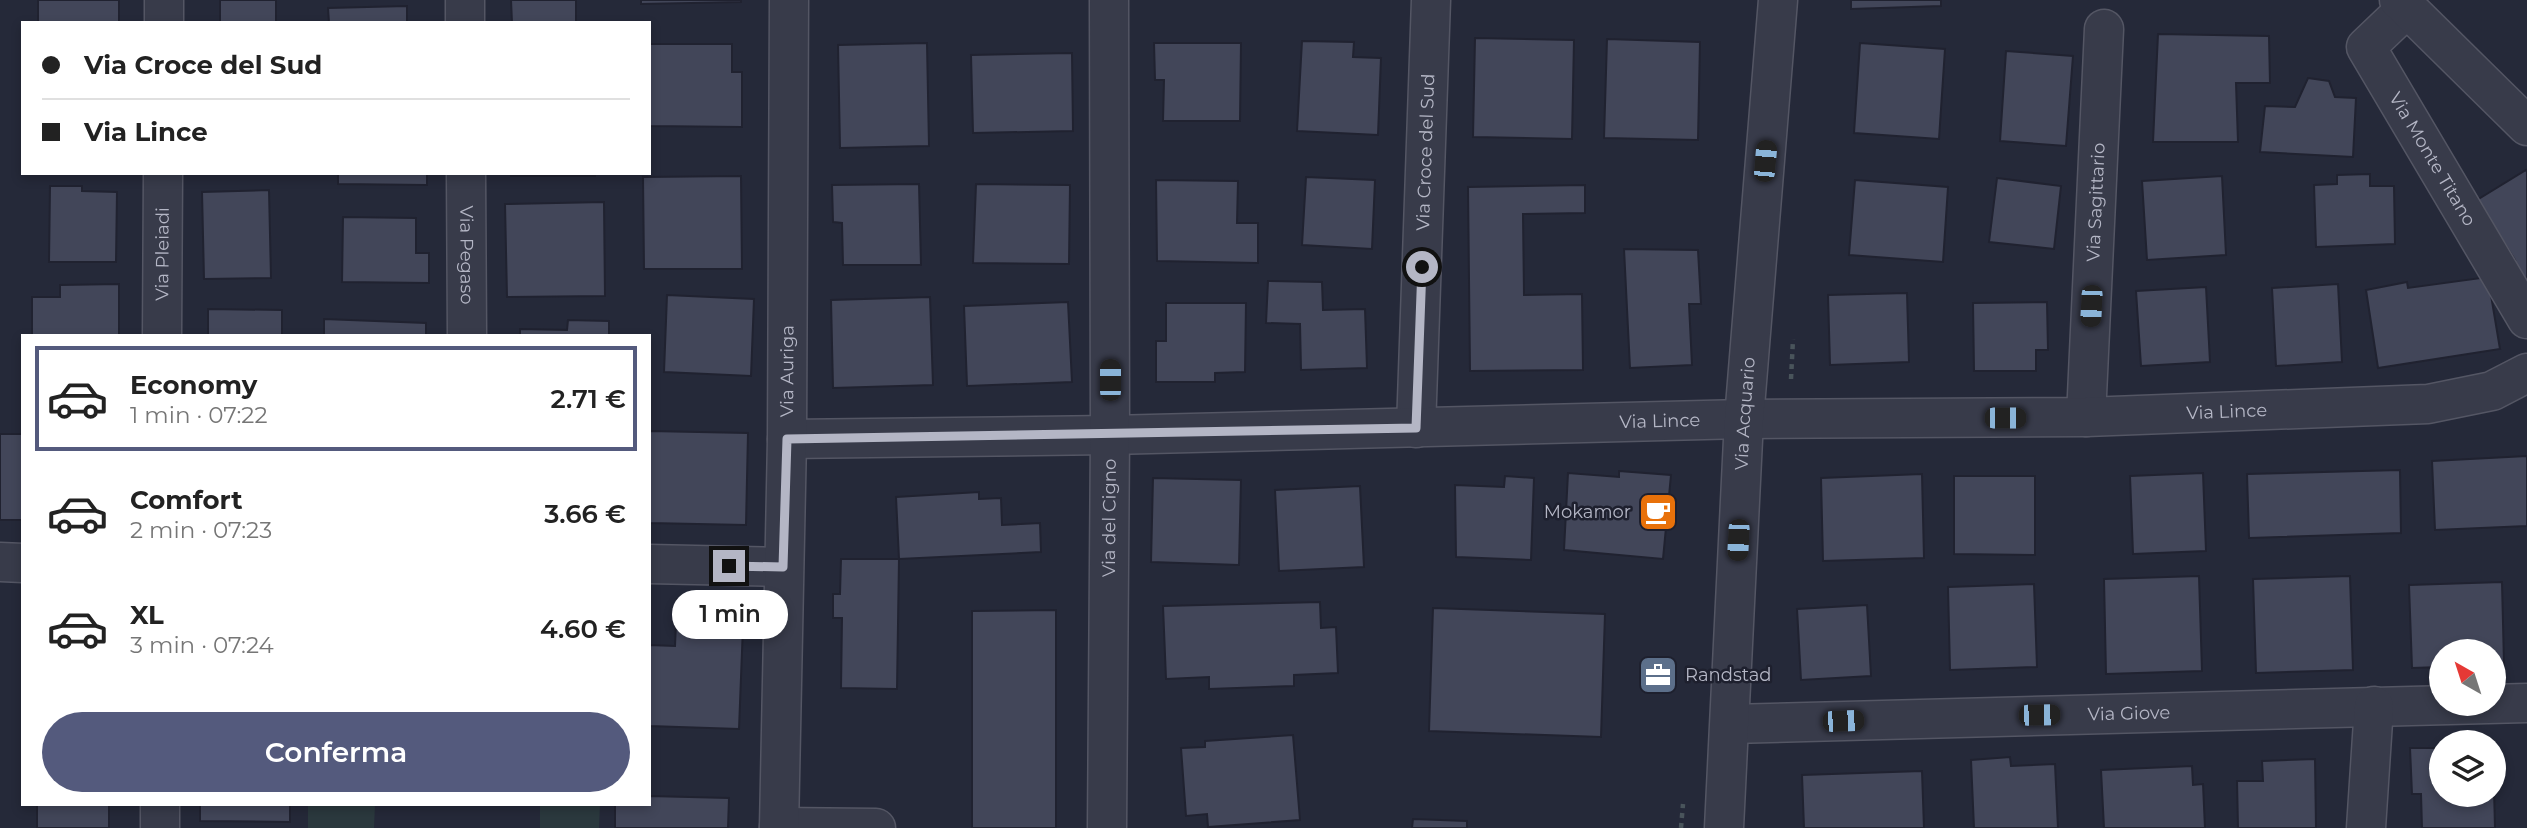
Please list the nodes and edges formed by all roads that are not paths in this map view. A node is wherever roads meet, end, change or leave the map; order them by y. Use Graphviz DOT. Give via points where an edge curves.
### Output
graph roads {
  1 [pos="164,0"];
  2 [pos="465,0"];
  3 [pos="789,0"];
  4 [pos="1109,0"];
  5 [pos="1431,0"];
  6 [pos="1778,0"];
  7 [pos="2403,4"];
  8 [pos="164,21"];
  9 [pos="466,21"];
  10 [pos="2104,29"];
  11 [pos="2527,126"];
  12 [pos="163,175"];
  13 [pos="466,175"];
  14 [pos="2527,319"];
  15 [pos="162,334"];
  16 [pos="467,334"];
  17 [pos="2527,373"];
  18 [pos="2086,417"];
  19 [pos="1744,419"];
  20 [pos="1416,428"];
  21 [pos="1110,435"];
  22 [pos="787,439"];
  23 [pos="0,562"];
  24 [pos="21,563"];
  25 [pos="651,564"];
  26 [pos="783,567"];
  27 [pos="2527,703"];
  28 [pos="2374,706"];
  29 [pos="1730,724"];
  30 [pos="160,806"];
  31 [pos="160,828"];
  32 [pos="779,828"];
  33 [pos="876,828"];
  34 [pos="1107,828"];
  35 [pos="1724,828"];
  36 [pos="2366,828"];
  1 -- 8 [label="street"];
  2 -- 9 [label="street"];
  3 -- 22 [label="street, Via Auriga"];
  4 -- 21 [label="street, Via del Cigno"];
  5 -- 20 [label="street, Via Croce del Sud"];
  6 -- 19 [label="street, Via Acquario"];
  7 -- 11 [label="street, Via Monte Titano"];
  7 -- 14 [label="street, Via Monte Titano" via="2366,47"];
  10 -- 18 [label="street, Via Sagittario"];
  12 -- 15 [label="street, Via Pleiadi"];
  13 -- 16 [label="street, Via Pegaso"];
  17 -- 18 [label="street, Via Lince" via="2492,391 2428,404"];
  18 -- 19 [label="street, Via Lince"];
  19 -- 20 [label="street, Via Lince"];
  19 -- 29 [label="street, Via Acquario"];
  20 -- 21 [label="street, Via Lince"];
  21 -- 22 [label="street, Via Lince"];
  21 -- 34 [label="street, Via del Cigno"];
  22 -- 26 [label="street, Via Auriga"];
  23 -- 24 [label="street"];
  25 -- 26 [label="street"];
  26 -- 32 [label="street, Via Auriga"];
  27 -- 28 [label="street, Via Giove"];
  28 -- 29 [label="street, Via Giove"];
  28 -- 36 [label="street"];
  29 -- 35 [label="street, Via Acquario"];
  30 -- 31 [label="street"];
  32 -- 33 [label="street, Via Auriga"];
}
